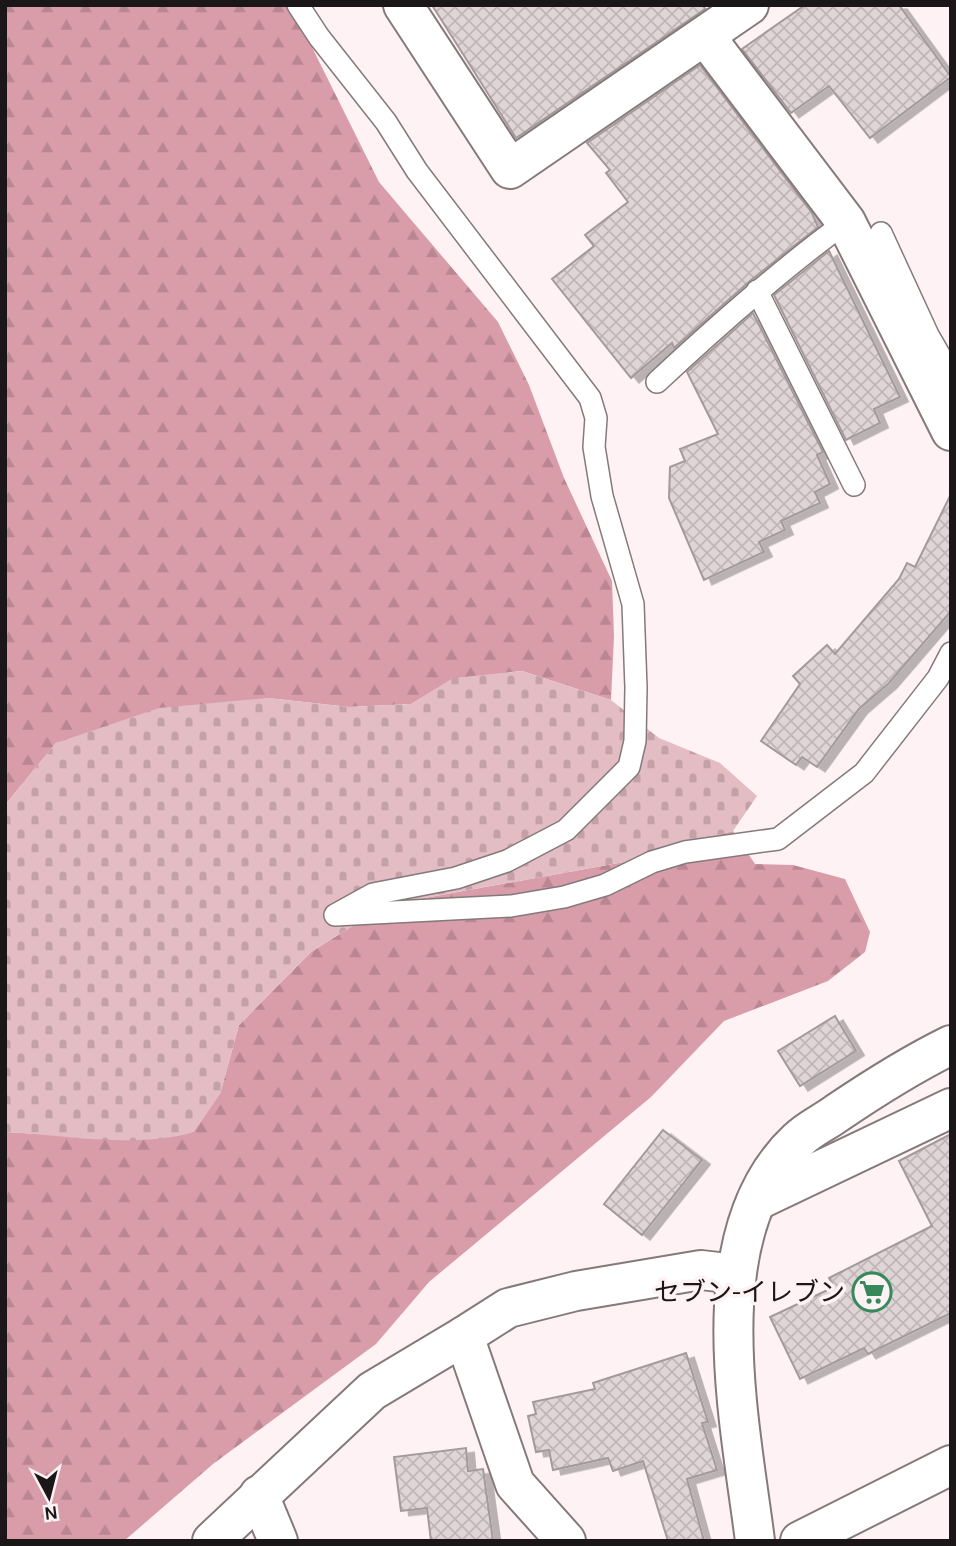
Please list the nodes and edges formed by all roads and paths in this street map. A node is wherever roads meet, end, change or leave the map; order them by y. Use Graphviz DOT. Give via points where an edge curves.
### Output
graph roads {
  1 [pos="298,5"];
  2 [pos="403,5"];
  3 [pos="749,5"];
  4 [pos="705,36"];
  5 [pos="864,228"];
  6 [pos="757,291"];
  7 [pos="951,376"];
  8 [pos="657,382"];
  9 [pos="951,431"];
  10 [pos="853,485"];
  11 [pos="951,653"];
  12 [pos="951,1045"];
  13 [pos="951,1108"];
  14 [pos="756,1201"];
  15 [pos="736,1274"];
  16 [pos="464,1335"];
  17 [pos="951,1465"];
  18 [pos="259,1495"];
  19 [pos="212,1541"];
  20 [pos="278,1541"];
  21 [pos="566,1541"];
  22 [pos="755,1541"];
  23 [pos="800,1541"];
  1 -- 11 [label="lane" via="590,398 596,418 594,447 602,496 634,616 635,741 629,767 566,830 507,860 457,878 373,894 335,915 510,906 564,897 685,852 778,839 864,773 938,678"];
  2 -- 4 [label="street" via="510,169"];
  3 -- 4 [label="street"];
  4 -- 5 [label="street"];
  5 -- 6 [label="lane"];
  5 -- 7 [label="lane"];
  5 -- 9 [label="street"];
  6 -- 8 [label="lane"];
  6 -- 10 [label="lane"];
  12 -- 14 [label="street" via="799,1139"];
  13 -- 14 [label="street"];
  14 -- 15 [label="street"];
  15 -- 16 [label="street" via="701,1270 576,1291 508,1308"];
  15 -- 22 [label="street" via="736,1395"];
  16 -- 18 [label="street" via="372,1391"];
  16 -- 21 [label="street" via="515,1484"];
  17 -- 23 [label="street"];
  18 -- 19 [label="street"];
  18 -- 20 [label="street"];
}
